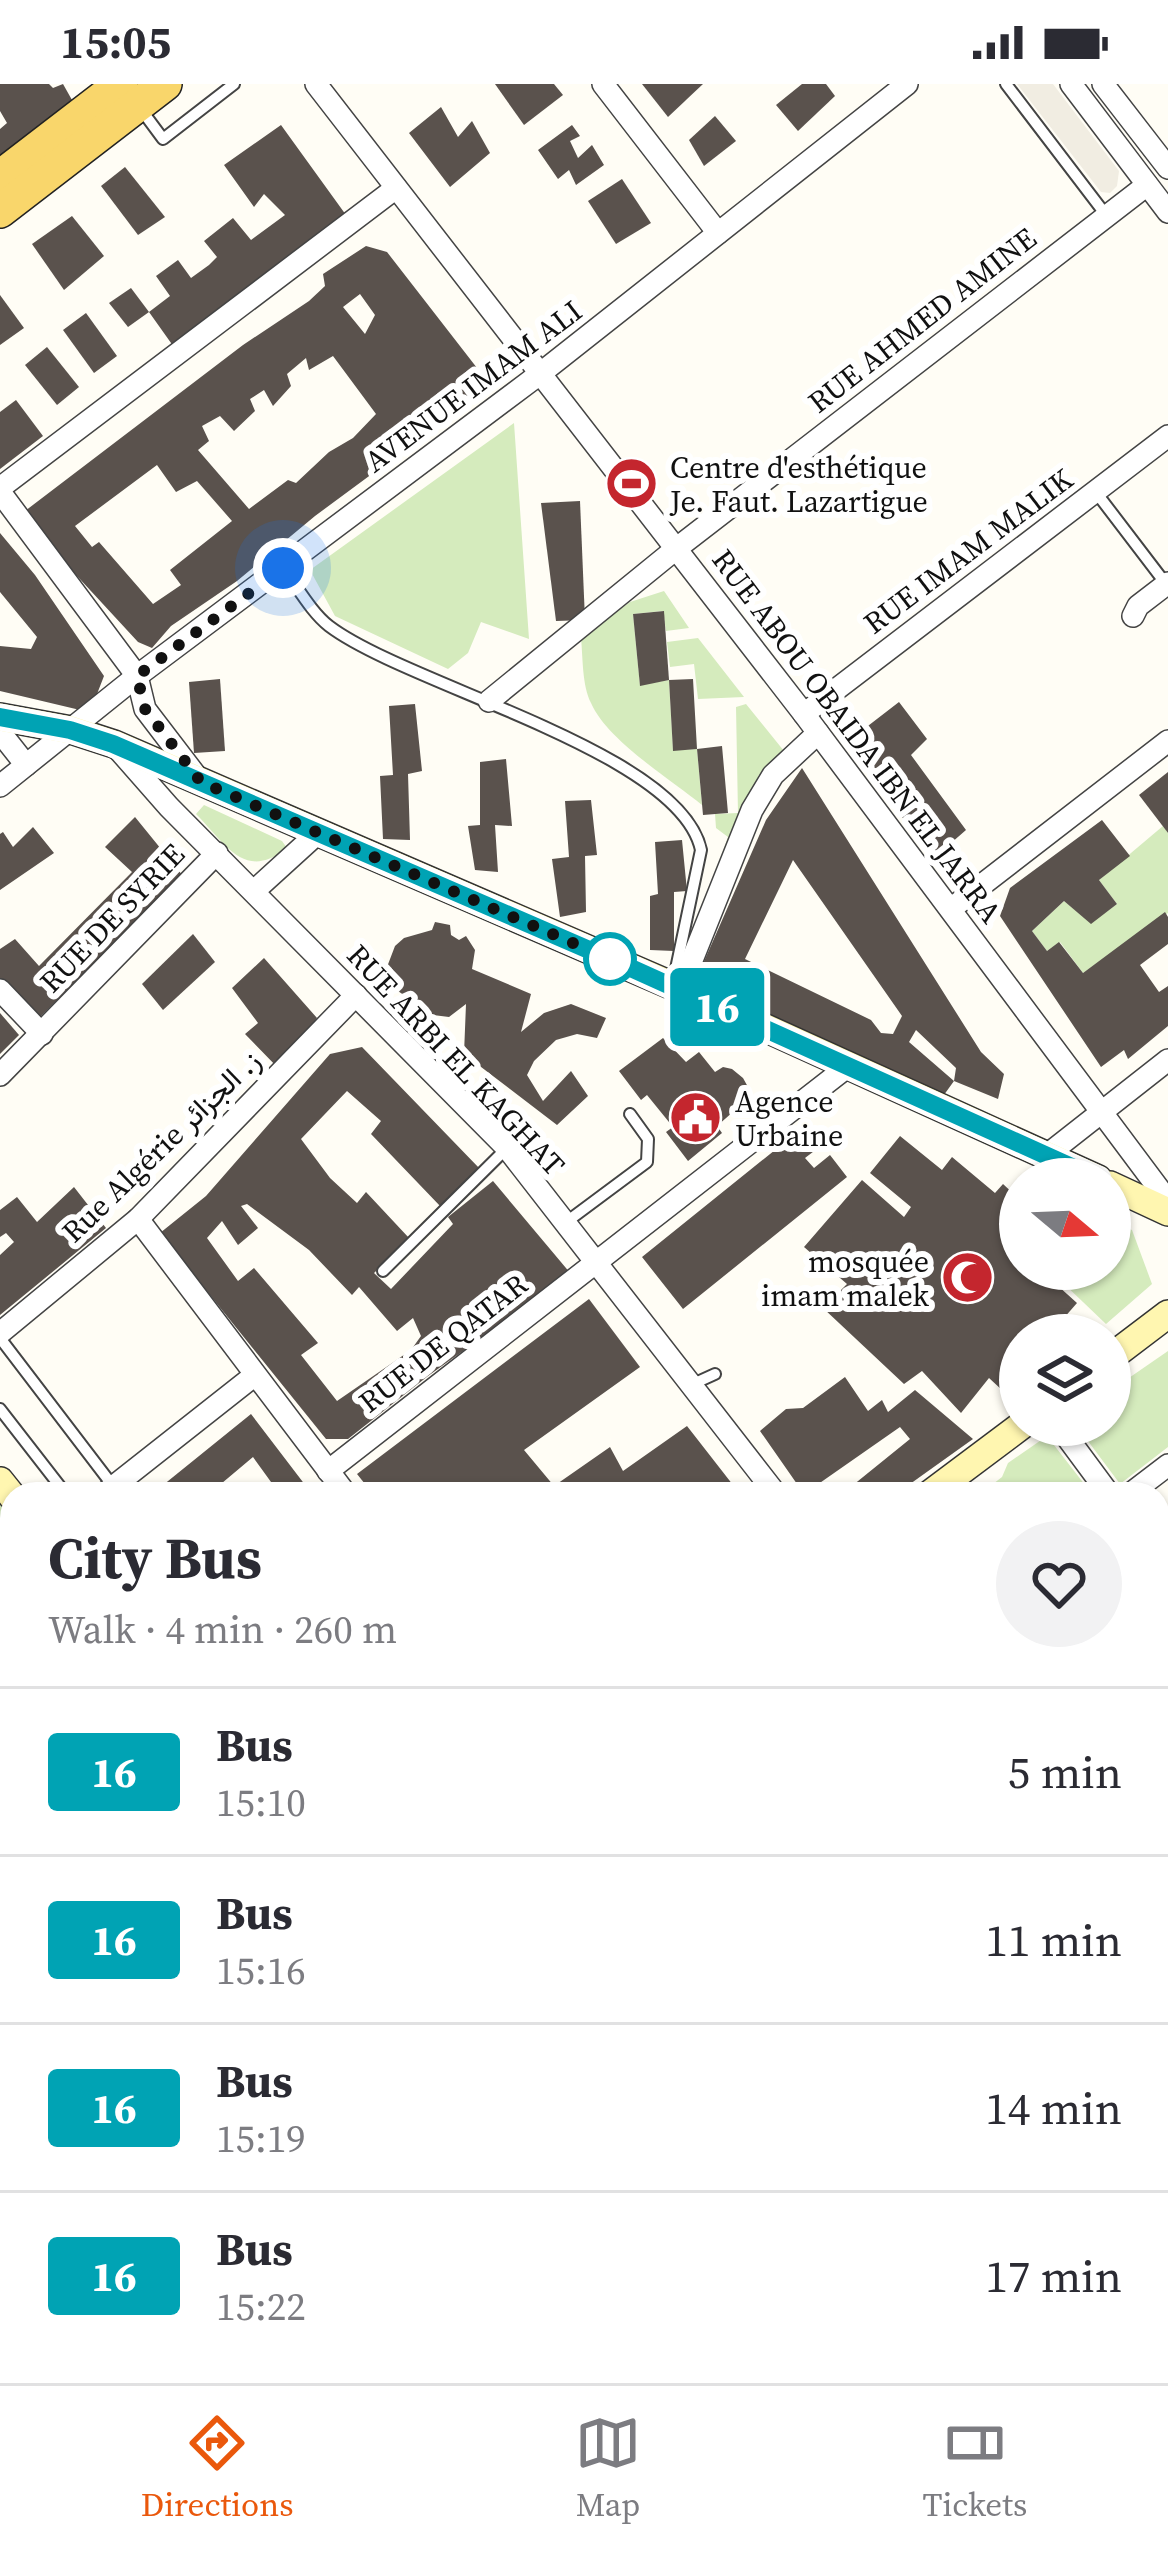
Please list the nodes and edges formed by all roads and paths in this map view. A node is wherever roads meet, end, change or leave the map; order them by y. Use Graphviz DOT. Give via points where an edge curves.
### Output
graph roads {
  1 [pos="165,84"];
  2 [pos="234,84"];
  3 [pos="316,84"];
  4 [pos="603,84"];
  5 [pos="908,84"];
  6 [pos="1006,84"];
  7 [pos="1071,84"];
  8 [pos="1102,84"];
  9 [pos="878,93"];
  10 [pos="129,94"];
  11 [pos="1168,168"];
  12 [pos="0,178"];
  13 [pos="1147,184"];
  14 [pos="396,188"];
  15 [pos="0,211"];
  16 [pos="1168,212"];
  17 [pos="1106,215"];
  18 [pos="718,233"];
  19 [pos="541,373"];
  20 [pos="1168,436"];
  21 [pos="0,490"];
  22 [pos="1095,491"];
  23 [pos="677,548"];
  24 [pos="283,568"];
  25 [pos="1168,588"];
  26 [pos="137,676"];
  27 [pos="488,701"];
  28 [pos="804,714"];
  29 [pos="0,717"];
  30 [pos="70,730"];
  31 [pos="0,731"];
  32 [pos="818,734"];
  33 [pos="1168,741"];
  34 [pos="113,744"];
  35 [pos="26,765"];
  36 [pos="201,782"];
  37 [pos="0,786"];
  38 [pos="320,832"];
  39 [pos="217,854"];
  40 [pos="254,891"];
  41 [pos="952,908"];
  42 [pos="676,988"];
  43 [pos="0,990"];
  44 [pos="356,995"];
  45 [pos="42,1034"];
  46 [pos="1168,1060"];
  47 [pos="847,1067"];
  48 [pos="0,1075"];
  49 [pos="1102,1112"];
  50 [pos="630,1114"];
  51 [pos="507,1148"];
  52 [pos="1047,1156"];
  53 [pos="1051,1158"];
  54 [pos="1131,1195"];
  55 [pos="1168,1201"];
  56 [pos="1168,1212"];
  57 [pos="138,1219"];
  58 [pos="565,1223"];
  59 [pos="596,1263"];
  60 [pos="383,1271"];
  61 [pos="1168,1315"];
  62 [pos="0,1335"];
  63 [pos="1131,1342"];
  64 [pos="715,1375"];
  65 [pos="255,1376"];
  66 [pos="693,1384"];
  67 [pos="0,1409"];
  68 [pos="999,1442"];
  69 [pos="1074,1446"];
  70 [pos="328,1471"];
  71 [pos="57,1482"];
  72 [pos="103,1482"];
  73 [pos="119,1482"];
  74 [pos="337,1482"];
  75 [pos="767,1482"];
  76 [pos="946,1482"];
  77 [pos="1100,1482"];
  1 -- 10 [label="main road"];
  2 -- 10 [label="lane" via="163,139"];
  3 -- 14 [label="street, RUE ABOU OBAIDA IBN EL JARRA"];
  4 -- 18 [label="street"];
  5 -- 9 [label="street, AVENUE IMAM ALI"];
  6 -- 17 [label="lane"];
  7 -- 13 [label="street"];
  8 -- 11 [label="street"];
  9 -- 18 [label="street, AVENUE IMAM ALI"];
  10 -- 12 [label="main road"];
  10 -- 15 [label="main road"];
  13 -- 16 [label="street"];
  13 -- 17 [label="street, RUE AHMED AMINE"];
  14 -- 19 [label="street, RUE ABOU OBAIDA IBN EL JARRA"];
  14 -- 21 [label="street"];
  17 -- 23 [label="street, RUE AHMED AMINE"];
  18 -- 19 [label="street, AVENUE IMAM ALI"];
  19 -- 23 [label="street, RUE ABOU OBAIDA IBN EL JARRA"];
  19 -- 24 [label="street, AVENUE IMAM ALI"];
  20 -- 22 [label="street, RUE IMAM MALIK"];
  21 -- 26 [label="street"];
  22 -- 25 [label="lane"];
  22 -- 28 [label="street, RUE IMAM MALIK"];
  23 -- 27 [label="street, RUE AHMED AMINE"];
  23 -- 28 [label="street, RUE ABOU OBAIDA IBN EL JARRA"];
  24 -- 26 [label="street, AVENUE IMAM ALI"];
  24 -- 27 [label="lane" via="327,625"];
  26 -- 30 [label="street, AVENUE IMAM ALI"];
  26 -- 36 [label="street" via="145,709"];
  27 -- 42 [label="lane" via="630,772 697,830 701,850"];
  28 -- 32 [label="street, RUE ABOU OBAIDA IBN EL JARRA"];
  29 -- 30 [label="street"];
  30 -- 34 [label="street"];
  30 -- 35 [label="street, AVENUE IMAM ALI"];
  31 -- 35 [label="street"];
  32 -- 41 [label="street, RUE ABOU OBAIDA IBN EL JARRA"];
  32 -- 42 [label="street" via="772,775 752,810"];
  33 -- 41 [label="street"];
  34 -- 36 [label="street"];
  34 -- 39 [label="street, RUE ARBI EL KAGHAT"];
  35 -- 37 [label="street, AVENUE IMAM ALI"];
  36 -- 38 [label="street"];
  38 -- 40 [label="street"];
  38 -- 42 [label="street"];
  39 -- 40 [label="street, RUE ARBI EL KAGHAT"];
  39 -- 45 [label="street, RUE DE SYRIE"];
  40 -- 44 [label="street, RUE ARBI EL KAGHAT"];
  41 -- 49 [label="street, RUE ABOU OBAIDA IBN EL JARRA"];
  42 -- 47 [label="street"];
  43 -- 45 [label="street"];
  44 -- 51 [label="street, RUE ARBI EL KAGHAT"];
  44 -- 57 [label="street, Rue Algérie ز. الجزائر"];
  45 -- 48 [label="street, RUE DE SYRIE"];
  46 -- 49 [label="street"];
  47 -- 52 [label="street"];
  47 -- 59 [label="street, RUE DE QATAR"];
  49 -- 52 [label="street"];
  49 -- 55 [label="street, RUE ABOU OBAIDA IBN EL JARRA"];
  50 -- 58 [label="lane" via="648,1139 647,1162"];
  51 -- 58 [label="street, RUE ARBI EL KAGHAT"];
  51 -- 60 [label="lane"];
  52 -- 53 [label="street"];
  54 -- 56 [label="street"];
  57 -- 62 [label="street, Rue Algérie ز. الجزائر"];
  57 -- 65 [label="street"];
  58 -- 59 [label="street, RUE ARBI EL KAGHAT"];
  59 -- 66 [label="street, RUE ARBI EL KAGHAT"];
  59 -- 70 [label="street, RUE DE QATAR"];
  61 -- 63 [label="street"];
  62 -- 72 [label="lane"];
  64 -- 66 [label="lane"];
  65 -- 70 [label="street"];
  65 -- 73 [label="street"];
  66 -- 75 [label="street, RUE ARBI EL KAGHAT"];
  67 -- 71 [label="lane"];
  68 -- 76 [label="street"];
  69 -- 77 [label="street"];
  70 -- 74 [label="street"];
}
